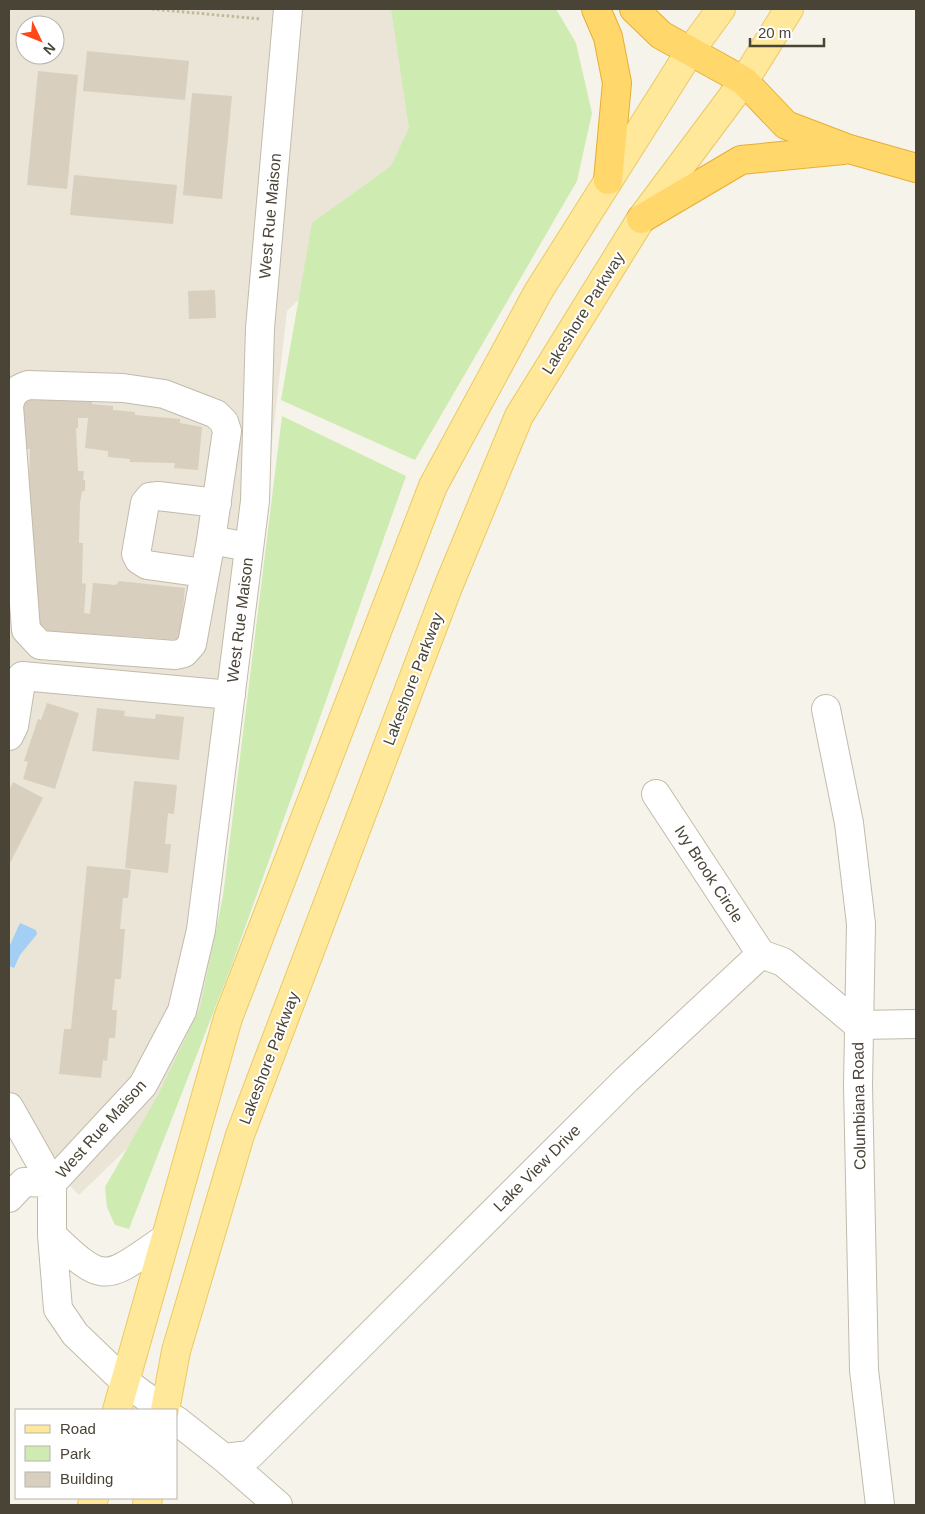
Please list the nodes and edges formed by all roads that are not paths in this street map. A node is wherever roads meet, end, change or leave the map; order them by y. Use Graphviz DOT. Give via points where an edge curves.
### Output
graph roads {
  1 [pos="596,9"];
  2 [pos="634,9"];
  3 [pos="721,9"];
  4 [pos="789,9"];
  5 [pos="287,15"];
  6 [pos="691,50"];
  7 [pos="744,81"];
  8 [pos="849,149"];
  9 [pos="916,168"];
  10 [pos="608,180"];
  11 [pos="641,219"];
  12 [pos="217,503"];
  13 [pos="211,540"];
  14 [pos="250,547"];
  15 [pos="204,573"];
  16 [pos="231,695"];
  17 [pos="826,709"];
  18 [pos="9,736"];
  19 [pos="656,794"];
  20 [pos="761,954"];
  21 [pos="916,1024"];
  22 [pos="858,1025"];
  23 [pos="9,1107"];
  24 [pos="52,1184"];
  25 [pos="9,1198"];
  26 [pos="52,1235"];
  27 [pos="163,1240"];
  28 [pos="124,1381"];
  29 [pos="116,1409"];
  30 [pos="164,1409"];
  31 [pos="165,1409"];
  32 [pos="178,1422"];
  33 [pos="224,1458"];
  34 [pos="278,1505"];
  35 [pos="880,1505"];
  1 -- 10 [label="highway" via="608,37 617,83"];
  2 -- 6 [label="highway" via="661,35"];
  3 -- 6 [label="main road"];
  4 -- 7 [label="main road, Lakeshore Parkway"];
  5 -- 14 [label="street, West Rue Maison" via="260,328 256,501"];
  6 -- 7 [label="highway"];
  6 -- 10 [label="main road"];
  7 -- 8 [label="highway" via="786,125"];
  7 -- 11 [label="main road, Lakeshore Parkway"];
  8 -- 9 [label="highway"];
  8 -- 11 [label="highway" via="741,160"];
  10 -- 27 [label="main road" via="538,292 433,486 228,1018"];
  11 -- 31 [label="main road, Lakeshore Parkway" via="520,416 448,587 240,1135 176,1351"];
  12 -- 13 [label="street"];
  12 -- 15 [label="street" via="158,496 150,497 145,503 136,554 139,560 147,565"];
  12 -- 15 [label="street" via="227,431 216,414 164,394 123,388 28,385 18,388 11,396 9,406 26,630 32,639 40,645 184,653 192,644"];
  13 -- 14 [label="street"];
  13 -- 15 [label="street"];
  14 -- 16 [label="street, West Rue Maison"];
  16 -- 18 [label="street" via="22,676 14,726"];
  16 -- 24 [label="street, West Rue Maison" via="201,930 182,1011 143,1085"];
  17 -- 22 [label="street, Columbiana Road" via="849,823 861,924"];
  19 -- 20 [label="street, Ivy Brook Circle"];
  20 -- 22 [label="street" via="783,962"];
  20 -- 33 [label="street, Lake View Drive" via="626,1080 250,1454"];
  21 -- 22 [label="street"];
  22 -- 35 [label="street, Columbiana Road" via="864,1370"];
  23 -- 24 [label="street"];
  24 -- 25 [label="street" via="24,1182"];
  24 -- 26 [label="street"];
  26 -- 27 [label="street" via="82,1264 101,1272 118,1271"];
  26 -- 28 [label="street" via="58,1309 75,1334"];
  27 -- 28 [label="main road"];
  28 -- 29 [label="main road"];
  28 -- 30 [label="street"];
  32 -- 33 [label="street"];
  33 -- 34 [label="street"];
}
